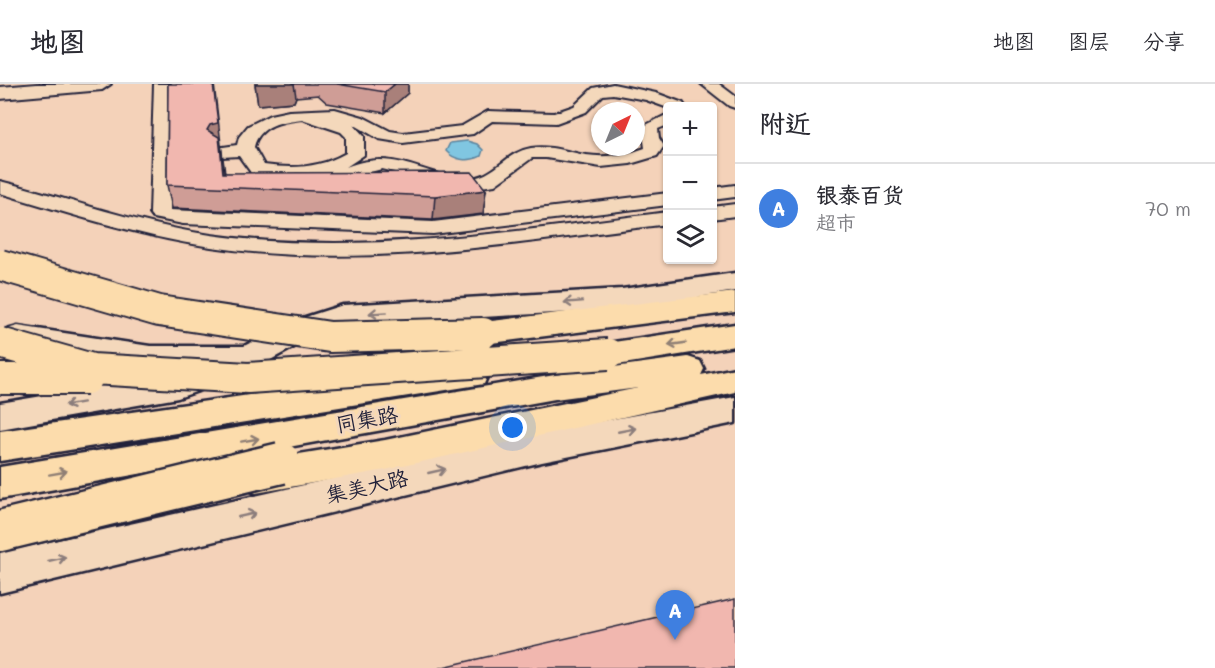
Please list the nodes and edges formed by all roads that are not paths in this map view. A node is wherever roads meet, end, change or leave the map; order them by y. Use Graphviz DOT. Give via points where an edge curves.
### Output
graph roads {
  1 [pos="102,84"];
  2 [pos="162,84"];
  3 [pos="709,84"];
  4 [pos="0,93"];
  5 [pos="666,102"];
  6 [pos="735,105"];
  7 [pos="717,108"];
  8 [pos="302,114"];
  9 [pos="663,121"];
  10 [pos="244,150"];
  11 [pos="222,152"];
  12 [pos="258,170"];
  13 [pos="0,188"];
  14 [pos="735,191"];
  15 [pos="717,193"];
  16 [pos="663,200"];
  17 [pos="735,210"];
  18 [pos="717,212"];
  19 [pos="663,219"];
  20 [pos="0,265"];
  21 [pos="735,282"];
  22 [pos="735,302"];
  23 [pos="0,333"];
  24 [pos="0,342"];
  25 [pos="608,354"];
  26 [pos="251,367"];
  27 [pos="0,379"];
  28 [pos="733,383"];
  29 [pos="0,416"];
  30 [pos="0,446"];
  31 [pos="0,483"];
  32 [pos="0,520"];
  33 [pos="0,531"];
  34 [pos="0,573"];
  1 -- 4 [label="street"];
  2 -- 16 [label="street" via="160,214 433,228"];
  3 -- 6 [label="street"];
  5 -- 8 [label="street" via="613,89 598,91 580,109 556,118 488,116 467,130 403,138 385,135 335,114"];
  6 -- 7 [label="street"];
  8 -- 10 [label="street" via="259,125 248,135"];
  8 -- 12 [label="street" via="347,128 355,136 356,155 311,174"];
  9 -- 12 [label="street" via="650,127 655,146 651,152 627,160 527,153 499,177 482,183 456,183 383,164 318,181 285,180"];
  10 -- 11 [label="street"];
  10 -- 12 [label="street"];
  13 -- 19 [label="street" via="119,223 212,242 341,250 449,246"];
  14 -- 15 [label="street"];
  17 -- 18 [label="street"];
  20 -- 22 [label="highway, bridge" via="159,311 330,337 483,333"];
  21 -- 26 [label="main road, one-way" via="622,299 343,315 307,327"];
  23 -- 26 [label="main road" via="150,357"];
  24 -- 26 [label="highway, bridge" via="92,369"];
  25 -- 26 [label="highway, bridge"];
  28 -- 25 [label="highway, 同集路, one-way"];
  25 -- 30 [label="highway, 同集路, bridge"];
  26 -- 27 [label="highway, bridge"];
  26 -- 29 [label="main road, one-way" via="178,386"];
  31 -- 28 [label="highway, 同集路, one-way" via="555,387"];
  28 -- 32 [label="highway" via="386,455"];
  28 -- 33 [label="highway, bridge" via="281,463"];
  34 -- 28 [label="main road, 集美大路, one-way" via="542,447"];
}
